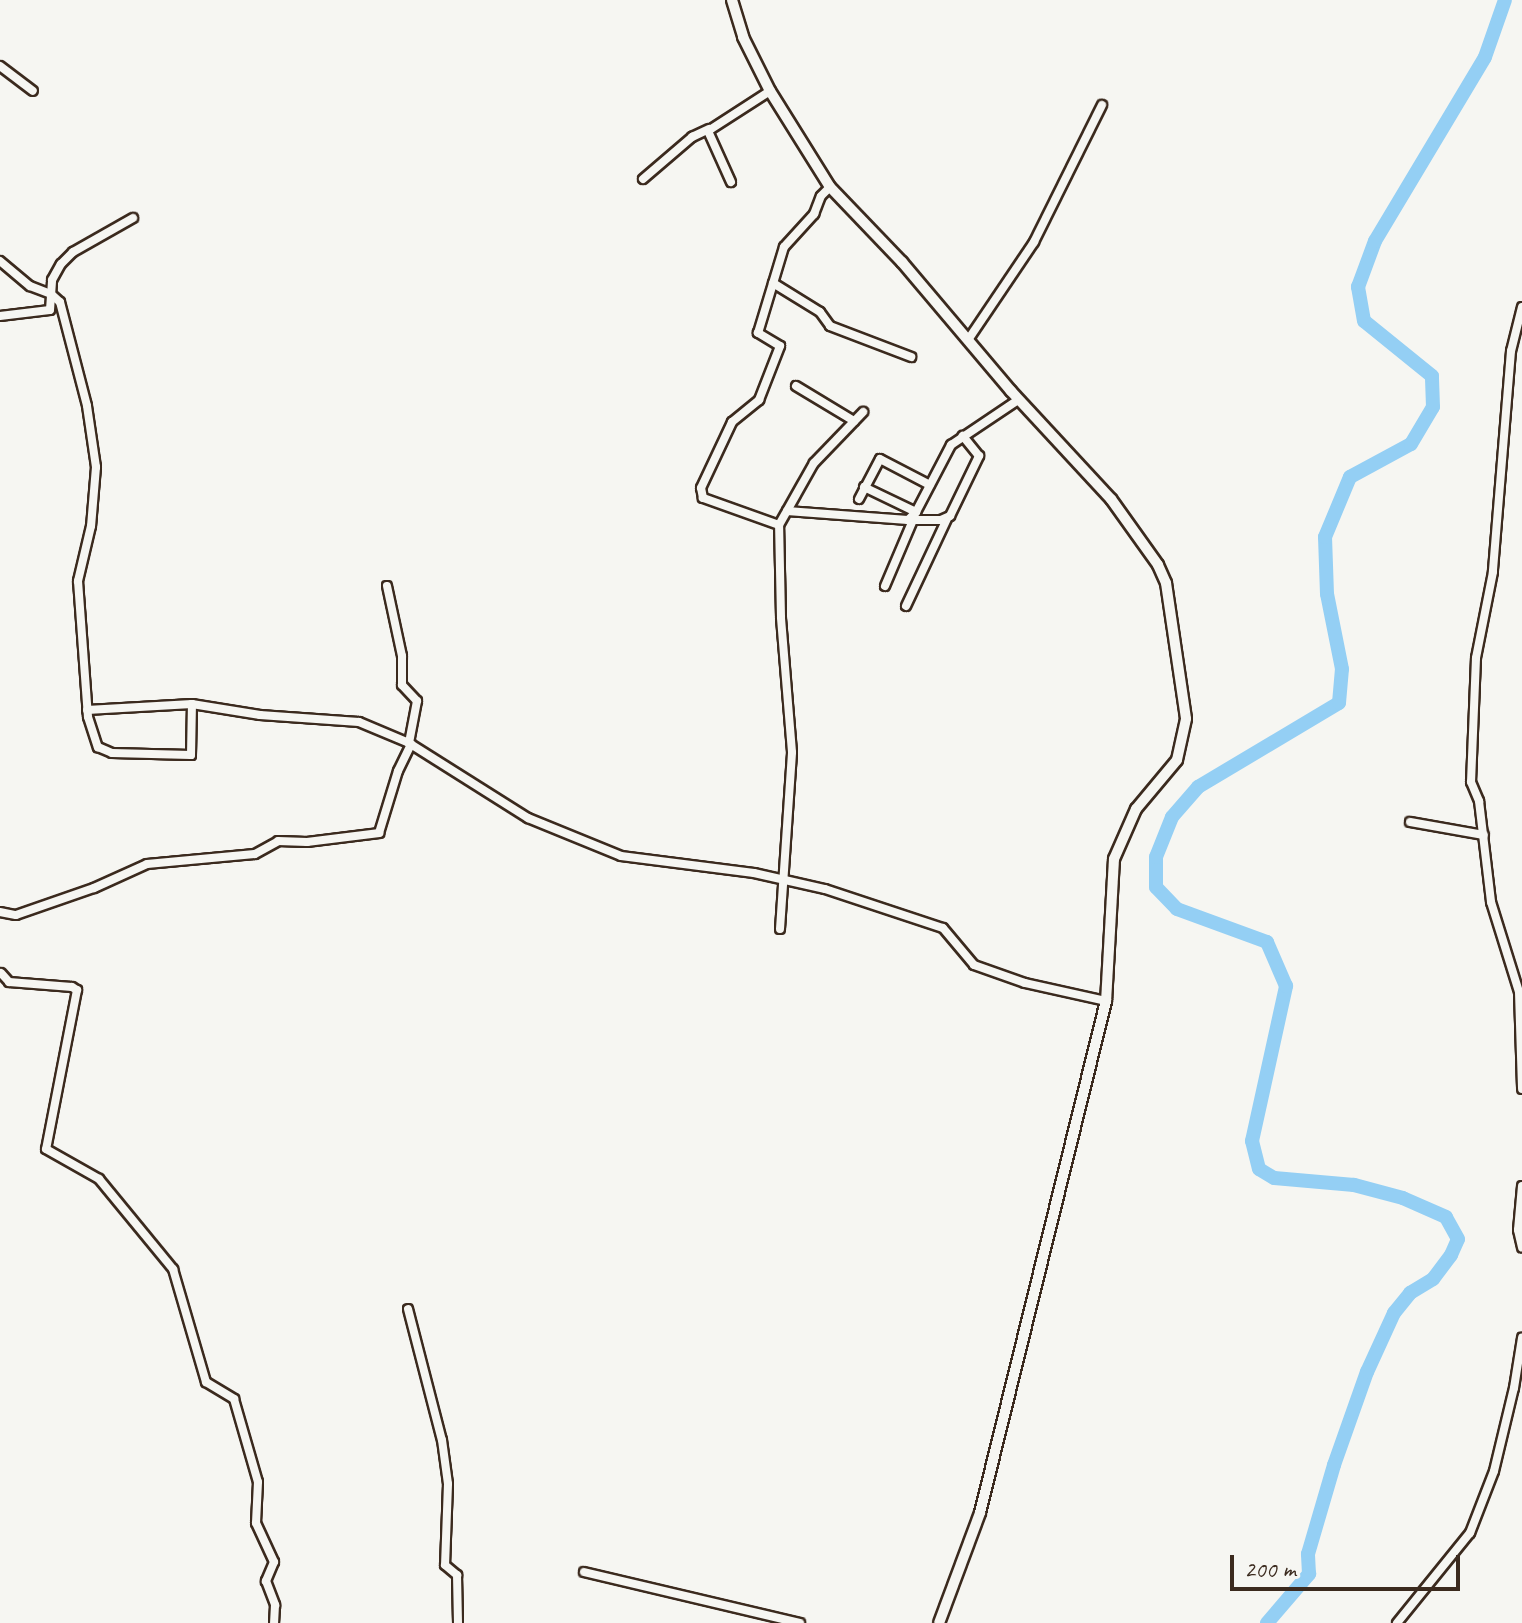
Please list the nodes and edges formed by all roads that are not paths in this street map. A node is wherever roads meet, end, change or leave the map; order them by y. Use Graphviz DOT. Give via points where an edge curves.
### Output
graph roads {
  1 [pos="732,0"];
  2 [pos="0,66"];
  3 [pos="33,91"];
  4 [pos="770,91"];
  5 [pos="1102,105"];
  6 [pos="709,129"];
  7 [pos="643,179"];
  8 [pos="731,182"];
  9 [pos="830,187"];
  10 [pos="133,218"];
  11 [pos="0,261"];
  12 [pos="773,283"];
  13 [pos="51,294"];
  14 [pos="1522,307"];
  15 [pos="0,316"];
  16 [pos="968,340"];
  17 [pos="911,357"];
  18 [pos="796,386"];
  19 [pos="1018,400"];
  20 [pos="863,412"];
  21 [pos="854,421"];
  22 [pos="963,436"];
  23 [pos="930,485"];
  24 [pos="864,487"];
  25 [pos="859,499"];
  26 [pos="787,511"];
  27 [pos="912,517"];
  28 [pos="947,519"];
  29 [pos="779,525"];
  30 [pos="387,586"];
  31 [pos="885,586"];
  32 [pos="906,606"];
  33 [pos="192,704"];
  34 [pos="87,710"];
  35 [pos="410,743"];
  36 [pos="1410,822"];
  37 [pos="1484,835"];
  38 [pos="781,878"];
  39 [pos="0,912"];
  40 [pos="780,929"];
  41 [pos="1,973"];
  42 [pos="1106,1001"];
  43 [pos="1522,1089"];
  44 [pos="1522,1186"];
  45 [pos="1522,1248"];
  46 [pos="408,1309"];
  47 [pos="1522,1338"];
  48 [pos="584,1572"];
  49 [pos="274,1623"];
  50 [pos="458,1623"];
  51 [pos="800,1623"];
  52 [pos="939,1623"];
  53 [pos="1397,1623"];
  1 -- 4 [label="street" via="743,37"];
  2 -- 3 [label="street"];
  4 -- 6 [label="street"];
  4 -- 9 [label="street"];
  5 -- 16 [label="street" via="1034,242"];
  6 -- 7 [label="street"];
  6 -- 8 [label="street"];
  9 -- 12 [label="street" via="784,247"];
  9 -- 16 [label="street"];
  10 -- 13 [label="street" via="73,252 52,280"];
  11 -- 13 [label="street" via="30,286"];
  12 -- 17 [label="street" via="820,312 830,326"];
  12 -- 29 [label="street" via="758,333 780,346 759,400 732,422 700,494"];
  13 -- 15 [label="street" via="47,312"];
  13 -- 34 [label="street" via="60,302 87,406 96,467 91,526 78,581"];
  14 -- 37 [label="street" via="1511,351 1493,572 1476,658 1471,782"];
  16 -- 19 [label="street"];
  18 -- 21 [label="street"];
  19 -- 22 [label="street"];
  19 -- 42 [label="street" via="1111,499 1158,565 1166,583 1179,665 1186,719 1177,760 1136,809 1114,859"];
  20 -- 21 [label="street"];
  21 -- 26 [label="street" via="814,463"];
  22 -- 23 [label="street" via="949,447"];
  22 -- 28 [label="street" via="979,451 979,458"];
  23 -- 24 [label="street" via="880,459"];
  23 -- 27 [label="street"];
  24 -- 25 [label="street"];
  24 -- 27 [label="street"];
  26 -- 27 [label="street"];
  26 -- 29 [label="street"];
  27 -- 28 [label="street"];
  27 -- 31 [label="street"];
  28 -- 32 [label="street"];
  29 -- 38 [label="street" via="792,752"];
  30 -- 35 [label="street" via="402,656 402,685 417,701"];
  33 -- 34 [label="street"];
  33 -- 34 [label="street" via="191,755 105,751 96,744"];
  33 -- 35 [label="street" via="359,722"];
  35 -- 38 [label="street" via="528,818 621,856"];
  35 -- 39 [label="street" via="379,833 278,841 255,854 147,864 16,915"];
  36 -- 37 [label="street"];
  37 -- 43 [label="street" via="1491,902 1519,992"];
  38 -- 40 [label="street"];
  38 -- 42 [label="street" via="937,925 974,965"];
  41 -- 49 [label="street" via="9,982 77,990 46,1151 99,1179 173,1269 206,1382 234,1399 258,1482 256,1523 274,1562 266,1581 275,1605"];
  42 -- 52 [label="street" via="980,1513"];
  44 -- 45 [label="street"];
  46 -- 50 [label="street" via="442,1440 448,1484 445,1565 457,1575"];
  47 -- 53 [label="street" via="1494,1471 1473,1526"];
  48 -- 51 [label="street"];
}
